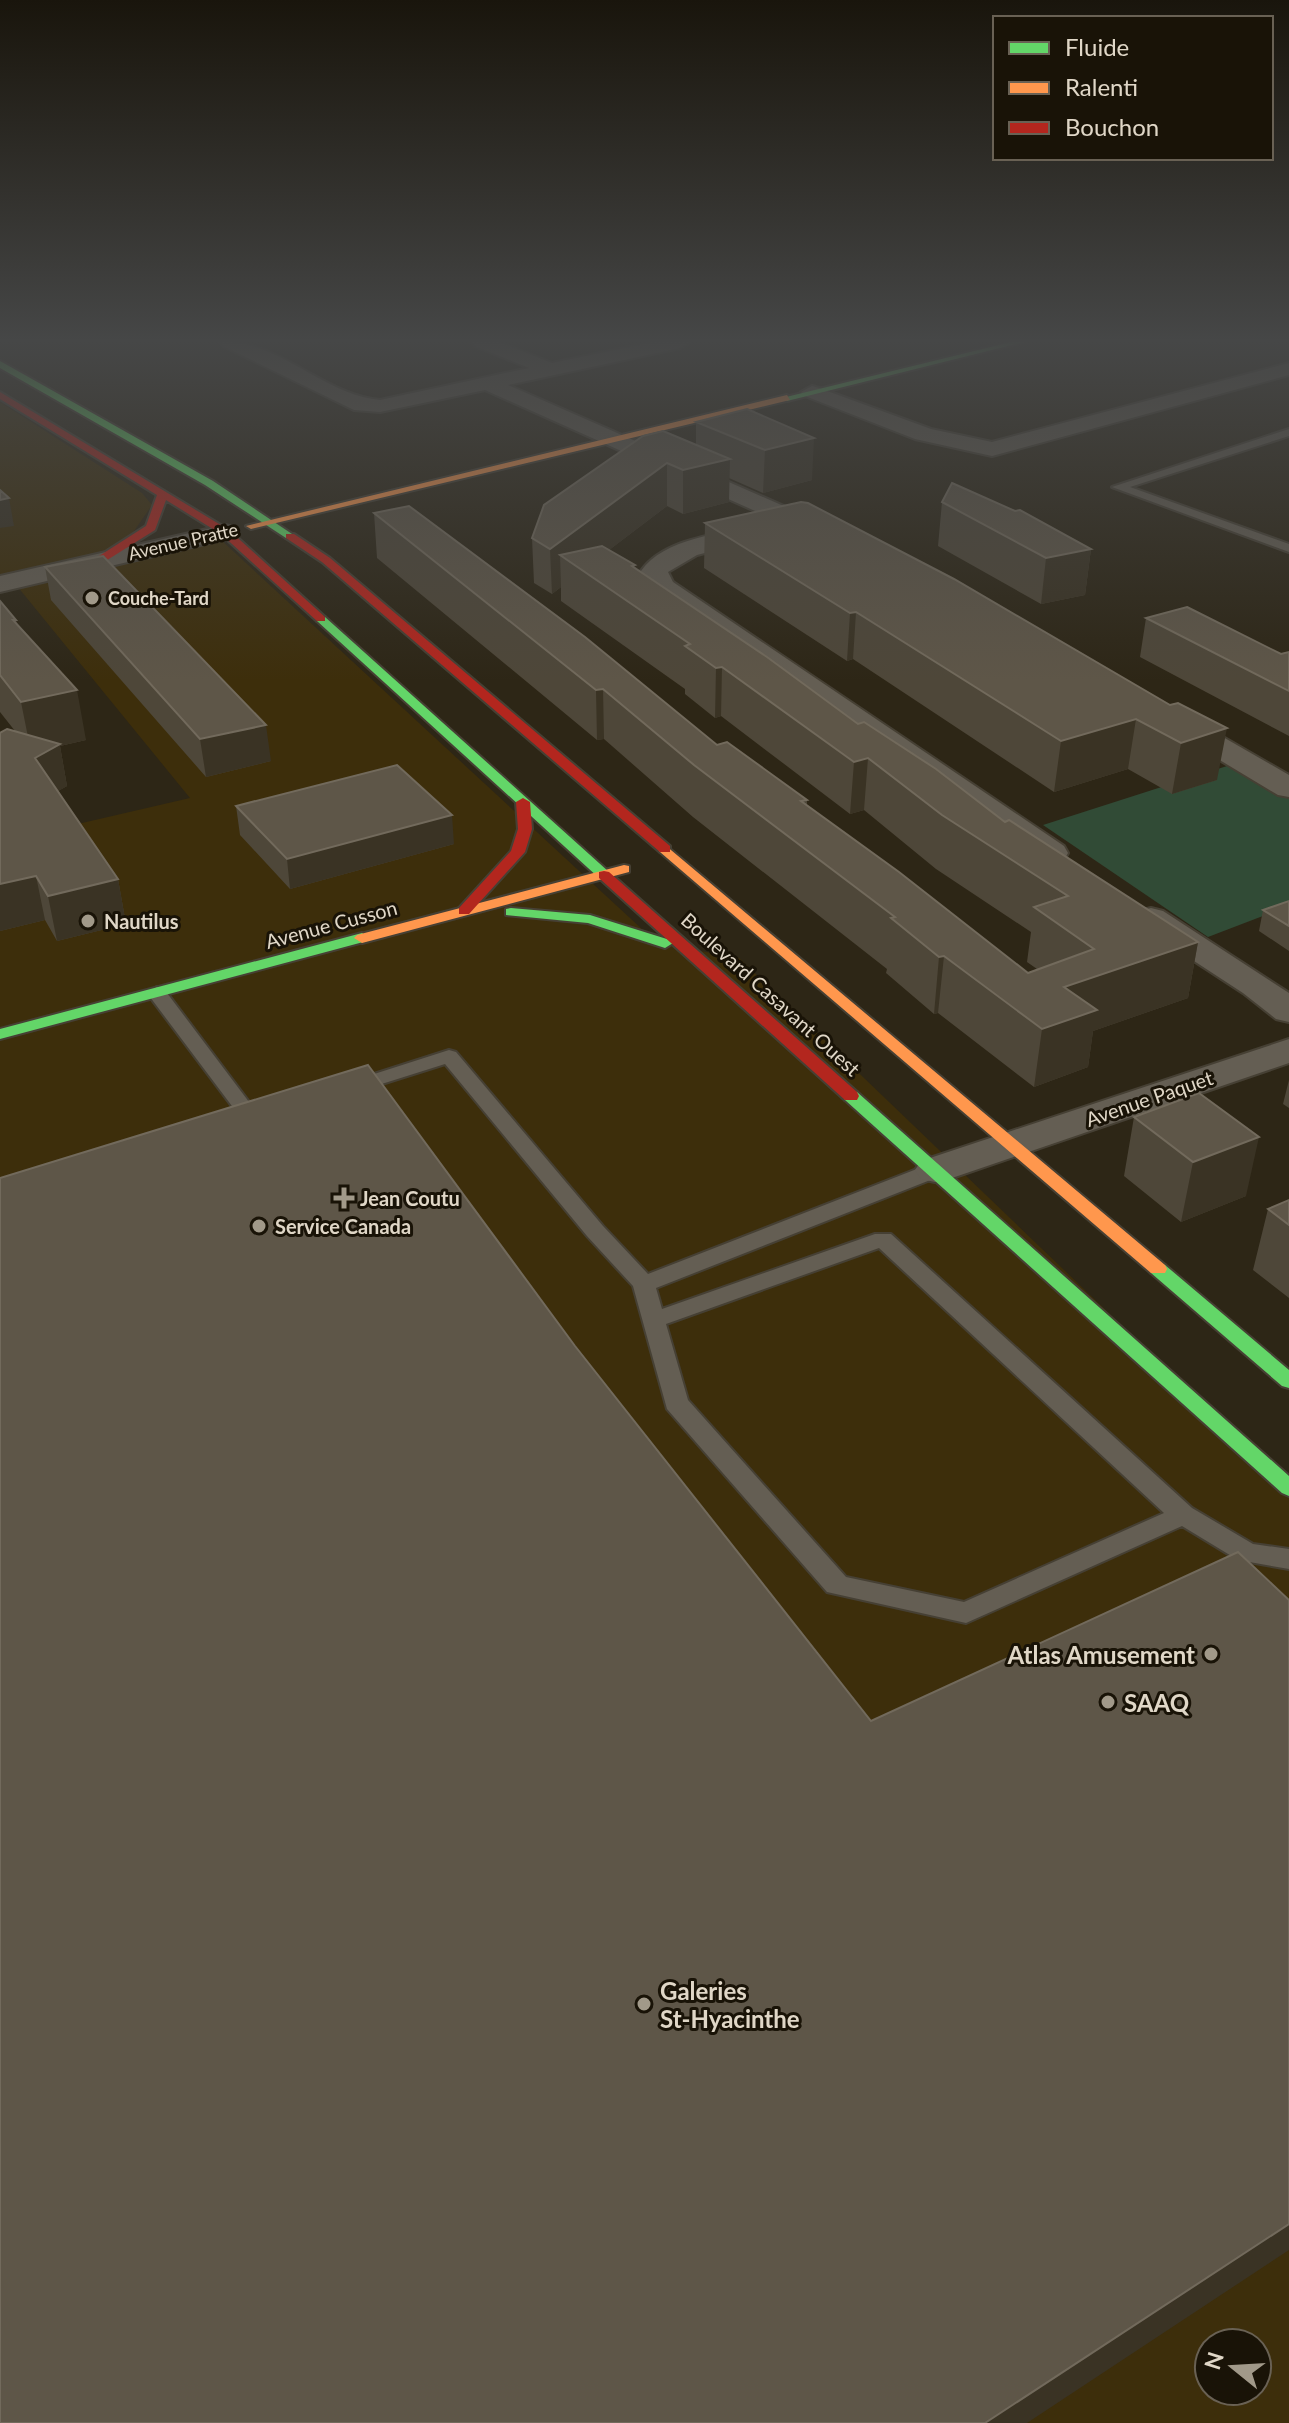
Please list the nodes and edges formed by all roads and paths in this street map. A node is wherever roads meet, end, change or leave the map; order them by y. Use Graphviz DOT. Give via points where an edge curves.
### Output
graph roads {
  1 [pos="96,455"];
  2 [pos="160,455"];
  3 [pos="550,455"];
  4 [pos="653,455"];
  5 [pos="1217,455"];
  6 [pos="209,483"];
  7 [pos="162,496"];
  8 [pos="265,496"];
  9 [pos="379,496"];
  10 [pos="287,498"];
  11 [pos="798,520"];
  12 [pos="269,522"];
  13 [pos="225,532"];
  14 [pos="840,541"];
  15 [pos="1289,548"];
  16 [pos="100,560"];
  17 [pos="326,560"];
  18 [pos="0,584"];
  19 [pos="1155,710"];
  20 [pos="1289,788"];
  21 [pos="523,802"];
  22 [pos="672,856"];
  23 [pos="1081,873"];
  24 [pos="603,874"];
  25 [pos="1132,906"];
  26 [pos="464,911"];
  27 [pos="693,955"];
  28 [pos="157,993"];
  29 [pos="1289,1011"];
  30 [pos="0,1034"];
  31 [pos="1289,1050"];
  32 [pos="334,1093"];
  33 [pos="225,1126"];
  34 [pos="1010,1145"];
  35 [pos="935,1170"];
  36 [pos="644,1284"];
  37 [pos="654,1320"];
  38 [pos="1289,1381"];
  39 [pos="1289,1488"];
  40 [pos="1183,1515"];
  41 [pos="1289,1559"];
  1 -- 7 [label="street, Boulevard Casavant Ouest"];
  2 -- 6 [label="street"];
  3 -- 9 [label="street, Avenue Pratte"];
  4 -- 11 [label="street"];
  5 -- 15 [label="lane" via="1118,487"];
  6 -- 8 [label="street"];
  6 -- 12 [label="street, Boulevard Casavant Ouest"];
  7 -- 13 [label="street, Boulevard Casavant Ouest"];
  7 -- 16 [label="street" via="151,528"];
  9 -- 10 [label="street"];
  9 -- 12 [label="street, Avenue Pratte"];
  9 -- 17 [label="street" via="338,514 319,530 317,542"];
  11 -- 14 [label="street"];
  11 -- 23 [label="street" via="694,550 654,571 663,587"];
  12 -- 13 [label="street, Avenue Pratte"];
  12 -- 17 [label="street, Boulevard Casavant Ouest"];
  13 -- 16 [label="street, Avenue Pratte"];
  13 -- 21 [label="street, Boulevard Casavant Ouest"];
  16 -- 18 [label="street, Avenue Pratte"];
  17 -- 22 [label="street, Boulevard Casavant Ouest"];
  19 -- 20 [label="street"];
  21 -- 24 [label="street, Boulevard Casavant Ouest"];
  21 -- 26 [label="street" via="525,829 518,852"];
  22 -- 24 [label="street, Avenue Cusson"];
  22 -- 34 [label="street, Boulevard Casavant Ouest"];
  24 -- 26 [label="street, Avenue Cusson"];
  24 -- 27 [label="street, Boulevard Casavant Ouest"];
  25 -- 29 [label="street"];
  26 -- 27 [label="street" via="567,914 617,924"];
  26 -- 28 [label="street, Avenue Cusson"];
  27 -- 35 [label="street, Boulevard Casavant Ouest"];
  28 -- 30 [label="street, Avenue Cusson"];
  28 -- 33 [label="lane" via="258,1116"];
  31 -- 34 [label="street, Avenue Paquet"];
  32 -- 36 [label="lane" via="449,1056"];
  34 -- 35 [label="street, Avenue Paquet"];
  34 -- 38 [label="street, Boulevard Casavant Ouest"];
  35 -- 36 [label="lane"];
  35 -- 39 [label="street, Boulevard Casavant Ouest"];
  36 -- 37 [label="lane"];
  37 -- 40 [label="lane" via="883,1239"];
  37 -- 40 [label="lane" via="676,1403 837,1585 966,1613"];
  40 -- 41 [label="lane" via="1247,1553"];
}
